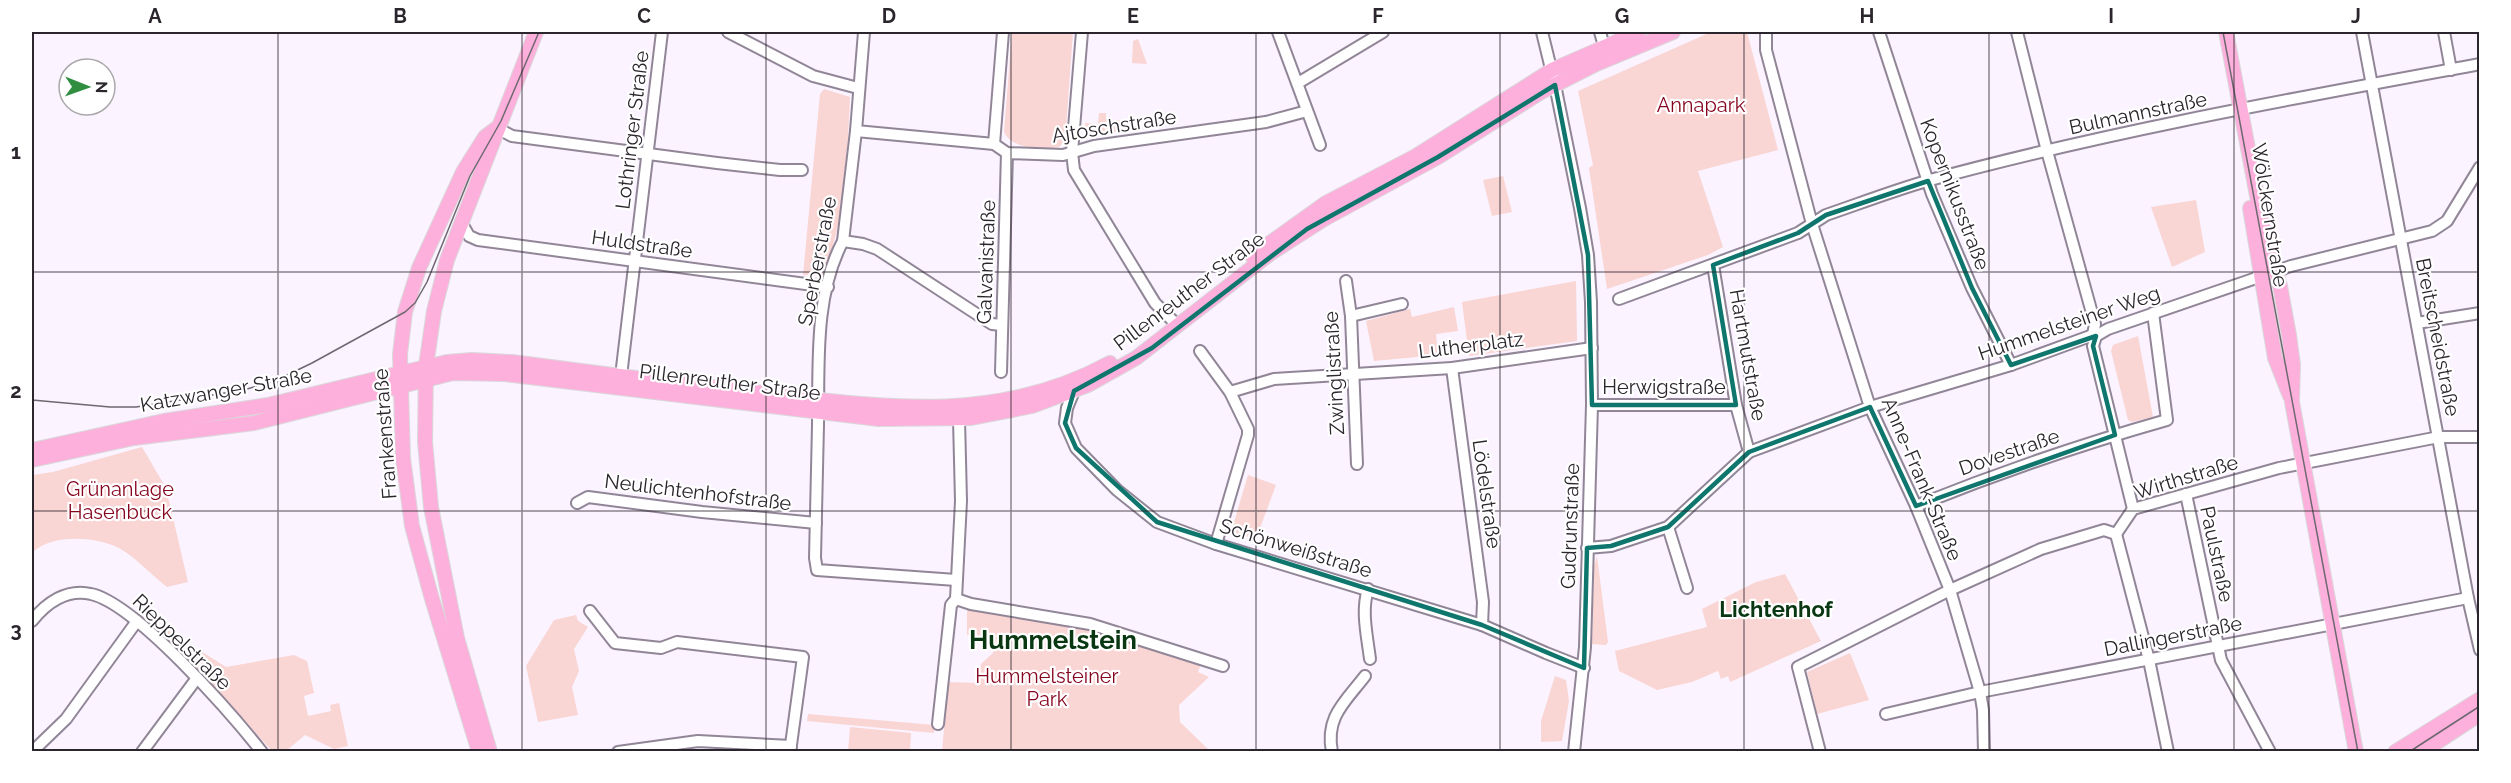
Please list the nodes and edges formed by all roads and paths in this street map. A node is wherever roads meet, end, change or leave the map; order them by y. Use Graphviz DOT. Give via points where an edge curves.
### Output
graph roads {
  1 [pos="536,32"];
  2 [pos="662,32"];
  3 [pos="728,32"];
  4 [pos="864,32"];
  5 [pos="1003,32"];
  6 [pos="1082,32"];
  7 [pos="1278,32"];
  8 [pos="1383,32"];
  9 [pos="1542,32"];
  10 [pos="1600,32"];
  11 [pos="1639,32"];
  12 [pos="1672,32"];
  13 [pos="1766,32"];
  14 [pos="1879,32"];
  15 [pos="2017,32"];
  16 [pos="2217,32"];
  17 [pos="2226,32"];
  18 [pos="2362,32"];
  19 [pos="2444,32"];
  20 [pos="1604,46"];
  21 [pos="2480,64"];
  22 [pos="1552,70"];
  23 [pos="2451,70"];
  24 [pos="1298,84"];
  25 [pos="1555,85"];
  26 [pos="2371,85"];
  27 [pos="858,88"];
  28 [pos="2236,110"];
  29 [pos="1306,111"];
  30 [pos="497,128"];
  31 [pos="856,132"];
  32 [pos="994,144"];
  33 [pos="1320,145"];
  34 [pos="2047,151"];
  35 [pos="648,152"];
  36 [pos="1072,152"];
  37 [pos="1007,153"];
  38 [pos="2480,167"];
  39 [pos="801,170"];
  40 [pos="1928,181"];
  41 [pos="460,222"];
  42 [pos="1812,224"];
  43 [pos="2401,238"];
  44 [pos="843,241"];
  45 [pos="634,262"];
  46 [pos="1713,265"];
  47 [pos="2268,273"];
  48 [pos="1346,281"];
  49 [pos="828,287"];
  50 [pos="1619,299"];
  51 [pos="1402,304"];
  52 [pos="2152,313"];
  53 [pos="2480,313"];
  54 [pos="1351,316"];
  55 [pos="1173,321"];
  56 [pos="2417,323"];
  57 [pos="1002,325"];
  58 [pos="2094,335"];
  59 [pos="1592,348"];
  60 [pos="1200,351"];
  61 [pos="2011,365"];
  62 [pos="1452,368"];
  63 [pos="1001,372"];
  64 [pos="426,373"];
  65 [pos="1354,373"];
  66 [pos="621,376"];
  67 [pos="400,381"];
  68 [pos="1074,391"];
  69 [pos="1230,392"];
  70 [pos="2292,402"];
  71 [pos="1592,405"];
  72 [pos="1736,405"];
  73 [pos="818,406"];
  74 [pos="1870,407"];
  75 [pos="959,419"];
  76 [pos="2115,435"];
  77 [pos="2439,437"];
  78 [pos="2480,437"];
  79 [pos="32,450"];
  80 [pos="1749,452"];
  81 [pos="32,460"];
  82 [pos="2304,463"];
  83 [pos="1357,464"];
  84 [pos="2187,494"];
  85 [pos="577,503"];
  86 [pos="1916,506"];
  87 [pos="2133,509"];
  88 [pos="816,523"];
  89 [pos="1668,527"];
  90 [pos="2116,534"];
  91 [pos="1216,544"];
  92 [pos="1587,548"];
  93 [pos="956,580"];
  94 [pos="1687,588"];
  95 [pos="1368,589"];
  96 [pos="1950,591"];
  97 [pos="2468,598"];
  98 [pos="956,599"];
  99 [pos="590,611"];
  100 [pos="32,621"];
  101 [pos="137,621"];
  102 [pos="2333,623"];
  103 [pos="1482,625"];
  104 [pos="2218,645"];
  105 [pos="2480,650"];
  106 [pos="1370,659"];
  107 [pos="2149,660"];
  108 [pos="1223,666"];
  109 [pos="1584,668"];
  110 [pos="1365,676"];
  111 [pos="197,678"];
  112 [pos="1980,692"];
  113 [pos="2480,699"];
  114 [pos="1886,714"];
  115 [pos="2480,714"];
  116 [pos="938,724"];
  117 [pos="37,747"];
  118 [pos="791,748"];
  119 [pos="258,750"];
  120 [pos="142,752"];
  121 [pos="479,752"];
  122 [pos="490,752"];
  123 [pos="618,752"];
  124 [pos="1332,752"];
  125 [pos="1574,752"];
  126 [pos="1820,752"];
  127 [pos="1984,752"];
  128 [pos="2168,752"];
  129 [pos="2270,752"];
  130 [pos="2356,752"];
  131 [pos="2395,752"];
  132 [pos="2422,752"];
  1 -- 30 [label="main road, Frankenstraße"];
  2 -- 35 [label="street, Lothringer Straße"];
  3 -- 27 [label="street" via="813,76"];
  4 -- 27 [label="street, Sperberstraße"];
  5 -- 32 [label="street"];
  6 -- 36 [label="street"];
  7 -- 24 [label="street"];
  8 -- 24 [label="street"];
  9 -- 22 [label="street, Gudrunstraße"];
  10 -- 20 [label="street"];
  11 -- 20 [label="main road, Pillenreuther Straße"];
  12 -- 25 [label="main road, Pillenreuther Straße"];
  13 -- 42 [label="street, Anne-Frank-Straße" via="1766,50"];
  14 -- 40 [label="street, Kopernikusstraße"];
  15 -- 34 [label="street"];
  16 -- 28 [label="main road, Wölckernstraße"];
  17 -- 28 [label="main road, Wölckernstraße"];
  18 -- 26 [label="street, Breitscheidstraße"];
  19 -- 23 [label="street"];
  20 -- 22 [label="main road, Pillenreuther Straße"];
  21 -- 23 [label="street, Bulmannstraße"];
  22 -- 25 [label="street, Gudrunstraße"];
  22 -- 55 [label="main road, Pillenreuther Straße" via="1416,156 1300,220"];
  23 -- 26 [label="street, Bulmannstraße"];
  24 -- 29 [label="street"];
  25 -- 59 [label="street, Gudrunstraße" via="1584,229"];
  25 -- 68 [label="main road, Pillenreuther Straße" via="1438,157 1307,229 1152,348"];
  26 -- 28 [label="street, Bulmannstraße"];
  26 -- 43 [label="street, Breitscheidstraße"];
  27 -- 31 [label="street, Sperberstraße"];
  28 -- 34 [label="street, Bulmannstraße"];
  28 -- 47 [label="main road, Wölckernstraße"];
  29 -- 33 [label="street"];
  29 -- 36 [label="street, Ajtoschstraße" via="1266,122"];
  30 -- 35 [label="street" via="512,136"];
  30 -- 41 [label="main road, Frankenstraße" via="495,142"];
  30 -- 67 [label="main road, Frankenstraße" via="485,137 464,172 419,268 404,320"];
  31 -- 32 [label="street"];
  31 -- 44 [label="street, Sperberstraße"];
  32 -- 37 [label="street"];
  34 -- 40 [label="street, Bulmannstraße"];
  34 -- 58 [label="street" via="2095,324"];
  35 -- 39 [label="street"];
  35 -- 45 [label="street, Lothringer Straße"];
  36 -- 37 [label="street, Ajtoschstraße"];
  36 -- 55 [label="street" via="1074,170 1155,303"];
  37 -- 57 [label="street, Galvanistraße"];
  38 -- 43 [label="street, Hummelsteiner Weg" via="2446,221 2432,231"];
  40 -- 42 [label="street, Bulmannstraße" via="1826,215"];
  40 -- 61 [label="street, Kopernikusstraße" via="1972,288"];
  41 -- 45 [label="street, Huldstraße" via="475,239"];
  41 -- 64 [label="main road, Frankenstraße" via="436,299"];
  42 -- 46 [label="street, Bulmannstraße"];
  42 -- 74 [label="street, Anne-Frank-Straße"];
  43 -- 47 [label="street, Hummelsteiner Weg"];
  43 -- 56 [label="street, Breitscheidstraße"];
  44 -- 49 [label="street, Sperberstraße"];
  44 -- 57 [label="street" via="877,249 992,324"];
  45 -- 49 [label="street, Huldstraße"];
  45 -- 66 [label="street, Lothringer Straße"];
  46 -- 50 [label="street, Bulmannstraße"];
  46 -- 72 [label="street, Hartmutstraße"];
  47 -- 52 [label="street, Hummelsteiner Weg"];
  47 -- 70 [label="main road, Wölckernstraße" via="2264,299 2275,358"];
  47 -- 70 [label="main road, Wölckernstraße" via="2281,291 2293,354"];
  48 -- 54 [label="street, Zwinglistraße"];
  49 -- 73 [label="street, Sperberstraße"];
  51 -- 54 [label="street"];
  52 -- 58 [label="street, Hummelsteiner Weg"];
  52 -- 76 [label="street, Dovestraße" via="2167,420"];
  53 -- 56 [label="street"];
  54 -- 65 [label="street, Zwinglistraße"];
  55 -- 73 [label="main road, Pillenreuther Straße" via="1102,368 1013,400 970,407"];
  56 -- 77 [label="street, Breitscheidstraße"];
  57 -- 63 [label="street, Galvanistraße"];
  58 -- 61 [label="street, Hummelsteiner Weg"];
  58 -- 76 [label="street" via="2093,346"];
  59 -- 62 [label="street, Lutherplatz"];
  59 -- 71 [label="street, Gudrunstraße"];
  60 -- 69 [label="street"];
  61 -- 74 [label="street, Hummelsteiner Weg"];
  62 -- 65 [label="street, Lutherplatz"];
  62 -- 103 [label="street, Lödelstraße" via="1483,602"];
  64 -- 66 [label="main road, Pillenreuther Straße" via="455,361 486,360"];
  64 -- 67 [label="main road, Katzwanger Straße"];
  64 -- 73 [label="main road, Pillenreuther Straße" via="491,373"];
  64 -- 122 [label="main road, Frankenstraße" via="426,461 434,529 457,638"];
  65 -- 69 [label="street, Lutherplatz" via="1274,379"];
  65 -- 83 [label="street, Zwinglistraße"];
  66 -- 73 [label="main road, Pillenreuther Straße"];
  67 -- 79 [label="main road, Katzwanger Straße" via="158,422"];
  67 -- 81 [label="main road, Katzwanger Straße" via="254,423 125,439"];
  67 -- 121 [label="main road, Frankenstraße" via="403,458 412,526"];
  68 -- 75 [label="main road, Pillenreuther Straße" via="1009,412"];
  68 -- 91 [label="street, Schönweißstraße" via="1065,423 1076,448 1117,490 1157,522"];
  69 -- 91 [label="street" via="1247,423 1248,435"];
  70 -- 82 [label="main road, Wölckernstraße"];
  71 -- 72 [label="street, Herwigstraße"];
  71 -- 92 [label="street, Gudrunstraße"];
  72 -- 80 [label="street, Hartmutstraße"];
  73 -- 75 [label="main road, Pillenreuther Straße" via="898,420"];
  73 -- 88 [label="street, Sperberstraße"];
  74 -- 80 [label="street, Hummelsteiner Weg"];
  74 -- 86 [label="street, Anne-Frank-Straße"];
  75 -- 93 [label="street" via="961,501"];
  76 -- 86 [label="street, Dovestraße"];
  76 -- 87 [label="street"];
  77 -- 78 [label="street, Wirthstraße"];
  77 -- 82 [label="street, Wirthstraße"];
  77 -- 97 [label="street, Breitscheidstraße"];
  80 -- 89 [label="street, Hummelsteiner Weg"];
  82 -- 84 [label="street, Wirthstraße"];
  82 -- 102 [label="main road, Wölckernstraße"];
  84 -- 87 [label="street, Wirthstraße"];
  84 -- 104 [label="street, Paulstraße"];
  85 -- 88 [label="street, Neulichtenhofstraße" via="588,497"];
  86 -- 96 [label="street, Anne-Frank-Straße"];
  87 -- 90 [label="street, Wirthstraße"];
  88 -- 93 [label="street, Sperberstraße" via="817,570"];
  89 -- 92 [label="street, Hummelsteiner Weg" via="1611,546"];
  89 -- 94 [label="street"];
  90 -- 96 [label="street" via="2104,530 2041,549"];
  90 -- 107 [label="street"];
  91 -- 95 [label="street, Schönweißstraße"];
  92 -- 109 [label="street, Gudrunstraße"];
  93 -- 98 [label="street"];
  95 -- 103 [label="street, Schönweißstraße"];
  95 -- 106 [label="street" via="1364,612"];
  96 -- 112 [label="street, Anne-Frank-Straße"];
  96 -- 126 [label="street" via="1797,667"];
  97 -- 102 [label="street, Dallingerstraße"];
  97 -- 105 [label="street, Breitscheidstraße"];
  98 -- 108 [label="street" via="1090,624"];
  98 -- 116 [label="street" via="951,605"];
  99 -- 118 [label="street" via="615,644 661,648 677,642 803,657"];
  100 -- 101 [label="street, Rieppelstraße" via="42,607 58,598 88,593 115,603"];
  101 -- 111 [label="street, Rieppelstraße"];
  101 -- 117 [label="street" via="66,719"];
  102 -- 104 [label="street, Dallingerstraße"];
  102 -- 130 [label="main road, Wölckernstraße"];
  103 -- 109 [label="street, Schönweißstraße"];
  104 -- 107 [label="street, Dallingerstraße"];
  104 -- 129 [label="street, Paulstraße" via="2221,660"];
  107 -- 112 [label="street, Dallingerstraße"];
  107 -- 128 [label="street"];
  109 -- 125 [label="street, Gudrunstraße"];
  110 -- 124 [label="street" via="1330,725"];
  111 -- 119 [label="street, Rieppelstraße"];
  111 -- 120 [label="street"];
  112 -- 114 [label="street, Dallingerstraße"];
  112 -- 127 [label="street, Anne-Frank-Straße"];
  113 -- 131 [label="main road"];
  115 -- 132 [label="main road"];
  118 -- 123 [label="street" via="698,741"];
}
